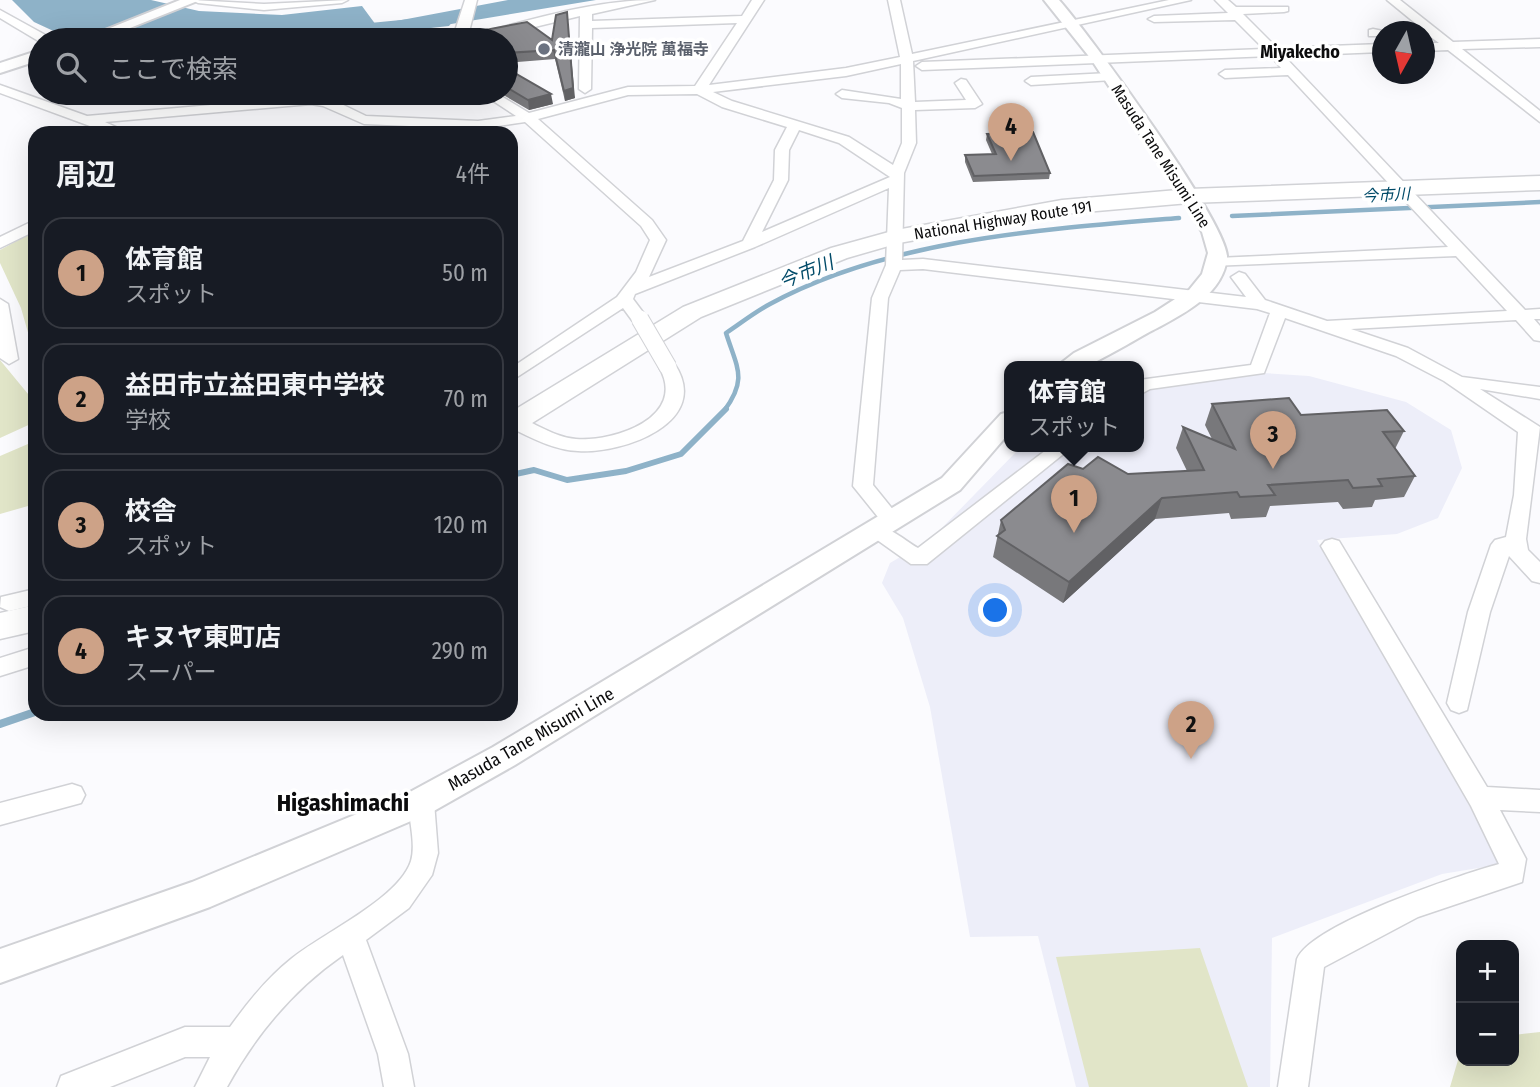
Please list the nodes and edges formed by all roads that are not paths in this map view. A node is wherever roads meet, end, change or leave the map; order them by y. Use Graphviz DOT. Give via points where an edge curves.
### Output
graph roads {
  1 [pos="198,0"];
  2 [pos="342,0"];
  3 [pos="471,0"];
  4 [pos="758,0"];
  5 [pos="894,0"];
  6 [pos="1185,0"];
  7 [pos="1221,0"];
  8 [pos="1393,0"];
  9 [pos="646,1"];
  10 [pos="188,2"];
  11 [pos="1051,2"];
  12 [pos="1284,9"];
  13 [pos="0,13"];
  14 [pos="1236,14"];
  15 [pos="586,18"];
  16 [pos="743,19"];
  17 [pos="1154,19"];
  18 [pos="1420,21"];
  19 [pos="647,23"];
  20 [pos="1072,23"];
  21 [pos="119,28"];
  22 [pos="465,28"];
  23 [pos="518,29"];
  24 [pos="28,30"];
  25 [pos="1435,32"];
  26 [pos="1540,43"];
  27 [pos="1453,46"];
  28 [pos="1435,47"];
  29 [pos="1372,49"];
  30 [pos="1273,54"];
  31 [pos="28,59"];
  32 [pos="1097,59"];
  33 [pos="907,63"];
  34 [pos="0,68"];
  35 [pos="1290,71"];
  36 [pos="1225,74"];
  37 [pos="1109,77"];
  38 [pos="1031,81"];
  39 [pos="961,83"];
  40 [pos="0,89"];
  41 [pos="585,89"];
  42 [pos="699,90"];
  43 [pos="842,94"];
  44 [pos="28,99"];
  45 [pos="45,105"];
  46 [pos="255,105"];
  47 [pos="332,105"];
  48 [pos="507,105"];
  49 [pos="908,106"];
  50 [pos="1540,118"];
  51 [pos="530,119"];
  52 [pos="87,120"];
  53 [pos="795,125"];
  54 [pos="103,126"];
  55 [pos="897,177"];
  56 [pos="1540,183"];
  57 [pos="1402,189"];
  58 [pos="1189,196"];
  59 [pos="28,229"];
  60 [pos="896,237"];
  61 [pos="0,243"];
  62 [pos="749,244"];
  63 [pos="1462,251"];
  64 [pos="1217,263"];
  65 [pos="894,265"];
  66 [pos="1239,277"];
  67 [pos="626,295"];
  68 [pos="1196,298"];
  69 [pos="0,304"];
  70 [pos="1259,304"];
  71 [pos="1280,310"];
  72 [pos="1540,314"];
  73 [pos="1520,315"];
  74 [pos="1326,326"];
  75 [pos="1540,336"];
  76 [pos="9,359"];
  77 [pos="1076,361"];
  78 [pos="518,371"];
  79 [pos="1450,377"];
  80 [pos="1144,385"];
  81 [pos="1540,393"];
  82 [pos="518,420"];
  83 [pos="518,425"];
  84 [pos="1004,425"];
  85 [pos="1534,432"];
  86 [pos="1057,452"];
  87 [pos="885,527"];
  88 [pos="1517,542"];
  89 [pos="1332,546"];
  90 [pos="1540,575"];
  91 [pos="28,604"];
  92 [pos="15,616"];
  93 [pos="28,658"];
  94 [pos="0,667"];
  95 [pos="1459,703"];
  96 [pos="72,795"];
  97 [pos="1480,798"];
  98 [pos="1540,801"];
  99 [pos="421,802"];
  100 [pos="0,814"];
  101 [pos="351,937"];
  102 [pos="0,966"];
  103 [pos="235,1042"];
  104 [pos="72,1087"];
  105 [pos="210,1087"];
  106 [pos="400,1087"];
  107 [pos="1293,1087"];
  1 -- 2 [label="street" via="276,7"];
  3 -- 22 [label="street"];
  4 -- 16 [label="street"];
  5 -- 33 [label="street"];
  6 -- 20 [label="street"];
  7 -- 14 [label="street"];
  8 -- 18 [label="street"];
  9 -- 15 [label="street"];
  9 -- 19 [label="street"];
  10 -- 21 [label="main road"];
  11 -- 20 [label="main road, Masuda Tane Misumi Line"];
  12 -- 14 [label="street"];
  13 -- 24 [label="street"];
  14 -- 17 [label="street"];
  14 -- 30 [label="street"];
  15 -- 19 [label="street"];
  15 -- 23 [label="street"];
  15 -- 41 [label="street"];
  16 -- 19 [label="street"];
  16 -- 42 [label="street"];
  20 -- 32 [label="main road, Masuda Tane Misumi Line"];
  20 -- 33 [label="street"];
  25 -- 27 [label="street"];
  26 -- 27 [label="street"];
  27 -- 28 [label="street"];
  27 -- 50 [label="street"];
  29 -- 30 [label="street"];
  30 -- 32 [label="street"];
  30 -- 35 [label="street"];
  31 -- 34 [label="main road"];
  32 -- 33 [label="street"];
  32 -- 37 [label="main road, Masuda Tane Misumi Line"];
  33 -- 42 [label="street"];
  33 -- 49 [label="street"];
  35 -- 36 [label="street"];
  35 -- 57 [label="street"];
  37 -- 38 [label="street"];
  37 -- 58 [label="main road, Masuda Tane Misumi Line"];
  39 -- 49 [label="street" via="975,104"];
  40 -- 44 [label="street"];
  42 -- 51 [label="street" via="608,94"];
  42 -- 53 [label="street" via="727,104"];
  43 -- 49 [label="street" via="891,99"];
  45 -- 52 [label="street"];
  46 -- 52 [label="street"];
  47 -- 51 [label="street" via="364,120 478,125"];
  48 -- 51 [label="street"];
  49 -- 55 [label="street" via="909,143"];
  51 -- 67 [label="street" via="647,223 658,240 643,274"];
  52 -- 54 [label="street"];
  53 -- 55 [label="street" via="844,141"];
  53 -- 62 [label="street" via="782,150 781,180"];
  55 -- 60 [label="street"];
  55 -- 62 [label="street"];
  56 -- 57 [label="highway, National Highway Route 191"];
  57 -- 58 [label="highway, National Highway Route 191"];
  57 -- 63 [label="street"];
  58 -- 60 [label="highway, National Highway Route 191" via="1062,207"];
  58 -- 64 [label="main road, Masuda Tane Misumi Line" via="1216,244"];
  59 -- 61 [label="street"];
  60 -- 65 [label="street"];
  60 -- 82 [label="highway, National Highway Route 191" via="827,257 692,312"];
  62 -- 67 [label="street"];
  63 -- 64 [label="street"];
  63 -- 73 [label="street"];
  64 -- 68 [label="main road"];
  65 -- 68 [label="street" via="922,264"];
  65 -- 87 [label="street" via="880,298 863,486"];
  66 -- 70 [label="street"];
  67 -- 78 [label="street"];
  67 -- 83 [label="street, bridge" via="677,385 672,405 634,438 605,445 573,445"];
  68 -- 70 [label="street"];
  68 -- 77 [label="main road"];
  69 -- 76 [label="street"];
  70 -- 71 [label="street"];
  71 -- 74 [label="street"];
  71 -- 80 [label="street" via="1258,369"];
  72 -- 73 [label="street"];
  73 -- 74 [label="street"];
  73 -- 75 [label="street"];
  74 -- 79 [label="street" via="1402,352"];
  79 -- 81 [label="street"];
  79 -- 85 [label="street"];
  84 -- 87 [label="main road, Masuda Tane Misumi Line" via="951,484"];
  85 -- 88 [label="street"];
  86 -- 87 [label="street" via="919,559"];
  87 -- 99 [label="main road, Masuda Tane Misumi Line"];
  88 -- 90 [label="street" via="1518,553"];
  88 -- 95 [label="street" via="1502,545 1479,612"];
  89 -- 97 [label="street"];
  91 -- 92 [label="street"];
  93 -- 94 [label="street"];
  96 -- 100 [label="street"];
  97 -- 98 [label="street"];
  97 -- 107 [label="street" via="1513,859 1512,873 1458,887 1341,939 1311,959"];
  99 -- 101 [label="street" via="425,863 398,902"];
  99 -- 102 [label="main road, Masuda Tane Misumi Line" via="198,897"];
  101 -- 103 [label="street" via="301,969"];
  101 -- 106 [label="street" via="393,1054"];
  103 -- 104 [label="street" via="185,1042"];
  103 -- 105 [label="street"];
}
